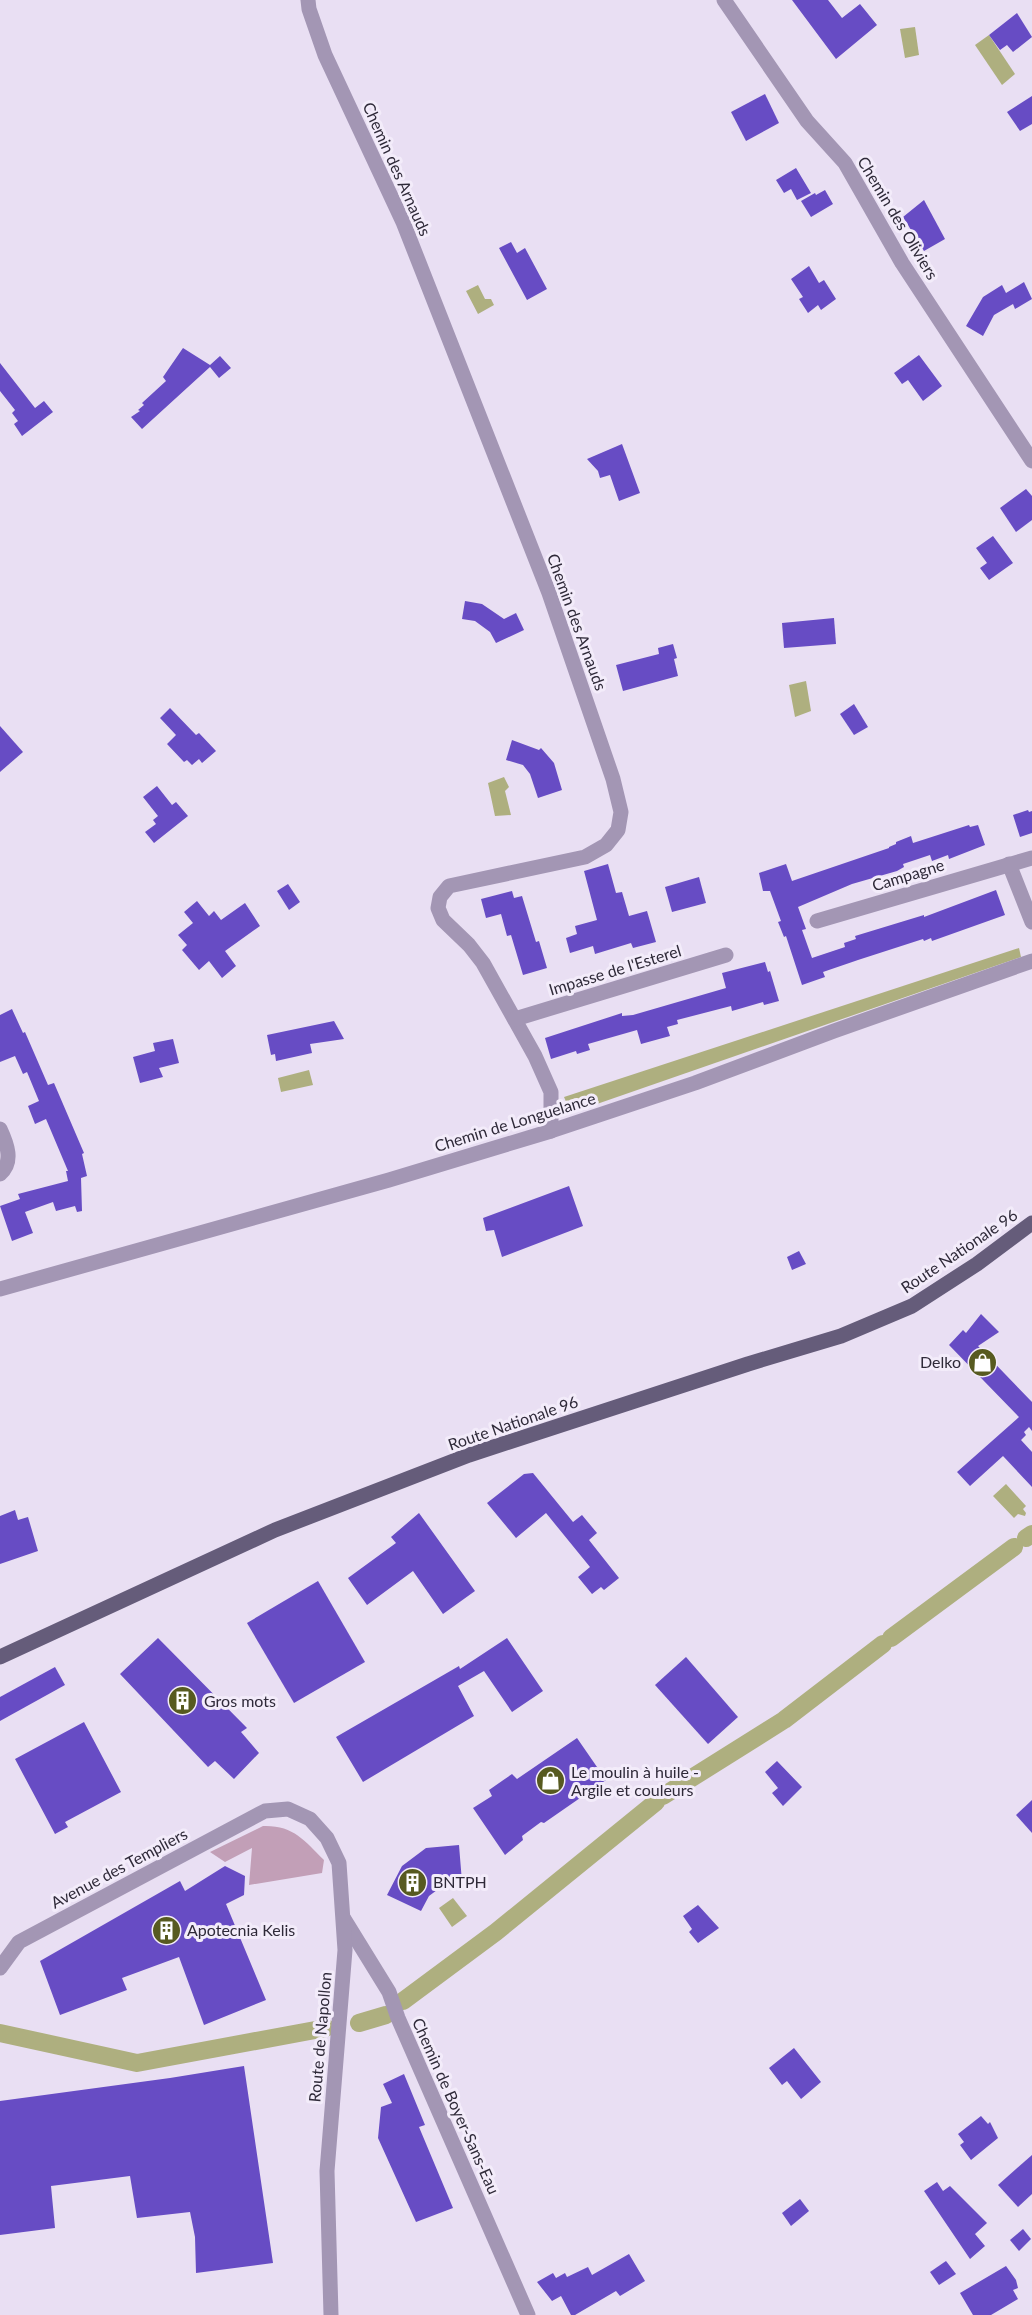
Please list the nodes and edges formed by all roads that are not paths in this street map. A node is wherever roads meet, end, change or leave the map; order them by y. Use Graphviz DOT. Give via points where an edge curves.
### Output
graph roads {
  1 [pos="308,0"];
  2 [pos="724,0"];
  3 [pos="1032,461"];
  4 [pos="1032,858"];
  5 [pos="1009,864"];
  6 [pos="818,921"];
  7 [pos="1032,922"];
  8 [pos="726,955"];
  9 [pos="1032,961"];
  10 [pos="514,1019"];
  11 [pos="0,1130"];
  12 [pos="551,1131"];
  13 [pos="0,1174"];
  14 [pos="1032,1222"];
  15 [pos="0,1289"];
  16 [pos="0,1657"];
  17 [pos="265,1811"];
  18 [pos="343,1917"];
  19 [pos="0,1968"];
  20 [pos="331,2315"];
  21 [pos="528,2315"];
  1 -- 10 [label="street, Chemin des Arnauds" via="325,56 403,222 549,593 621,812 618,830 606,845 585,857 449,886 440,897 442,920 483,963"];
  2 -- 3 [label="street, Chemin des Oliviers" via="807,121 845,163 902,263"];
  4 -- 5 [label="street, Campagne"];
  5 -- 6 [label="street, Campagne"];
  5 -- 7 [label="street"];
  8 -- 10 [label="street, Impasse de l'Esterel"];
  9 -- 12 [label="street, Chemin de Longuelance"];
  10 -- 12 [label="street, Chemin des Arnauds" via="551,1092"];
  11 -- 13 [label="street" via="9,1158"];
  12 -- 15 [label="street, Chemin de Longuelance"];
  14 -- 16 [label="main road, Route Nationale 96" via="912,1306 841,1336 469,1455 275,1530"];
  17 -- 18 [label="street, Route de Napollon" via="288,1809 310,1819 327,1838 339,1863"];
  17 -- 19 [label="street, Avenue des Templiers" via="19,1942"];
  18 -- 20 [label="street, Route de Napollon" via="345,1950 327,2171"];
  18 -- 21 [label="street, Chemin de Boyer-Sans-Eau" via="389,1992"];
}
